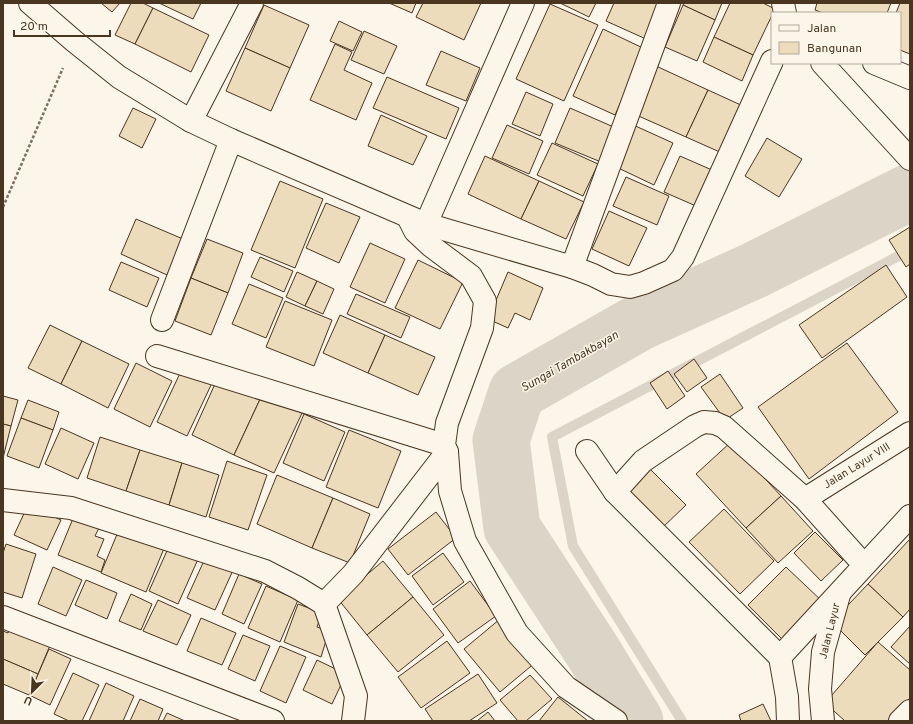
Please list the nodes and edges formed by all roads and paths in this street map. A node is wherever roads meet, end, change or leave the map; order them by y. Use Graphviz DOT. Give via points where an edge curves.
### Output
graph roads {
  1 [pos="30,3"];
  2 [pos="252,3"];
  3 [pos="523,3"];
  4 [pos="669,3"];
  5 [pos="74,41"];
  6 [pos="771,63"];
  7 [pos="823,64"];
  8 [pos="876,64"];
  9 [pos="910,78"];
  10 [pos="191,121"];
  11 [pos="231,140"];
  12 [pos="906,154"];
  13 [pos="3,208"];
  14 [pos="417,221"];
  15 [pos="572,267"];
  16 [pos="162,320"];
  17 [pos="157,356"];
  18 [pos="910,433"];
  19 [pos="445,448"];
  20 [pos="587,451"];
  21 [pos="615,492"];
  22 [pos="805,499"];
  23 [pos="3,500"];
  24 [pos="910,516"];
  25 [pos="864,565"];
  26 [pos="840,590"];
  27 [pos="324,604"];
  28 [pos="3,617"];
  29 [pos="780,657"];
  30 [pos="910,711"];
  31 [pos="273,721"];
  32 [pos="353,721"];
  33 [pos="616,721"];
  34 [pos="788,721"];
  35 [pos="822,721"];
  36 [pos="900,721"];
  1 -- 5 [label="street"];
  2 -- 10 [label="street"];
  3 -- 14 [label="street"];
  4 -- 15 [label="street"];
  5 -- 10 [label="street" via="119,77"];
  5 -- 13 [label="path"];
  6 -- 15 [label="street" via="683,257 673,270 630,287 611,284"];
  7 -- 12 [label="street"];
  8 -- 9 [label="street"];
  10 -- 11 [label="street"];
  11 -- 14 [label="street"];
  11 -- 16 [label="street"];
  14 -- 15 [label="street"];
  14 -- 19 [label="street" via="415,231 471,276 485,301 482,328 447,423"];
  17 -- 19 [label="street"];
  18 -- 22 [label="street, Jalan Layur VIII"];
  19 -- 27 [label="street" via="353,574"];
  19 -- 33 [label="street" via="450,491 465,542 517,633 566,687"];
  20 -- 21 [label="street"];
  21 -- 22 [label="street" via="642,461 704,422 724,427"];
  21 -- 29 [label="street"];
  22 -- 25 [label="street"];
  23 -- 27 [label="street" via="71,508 265,571"];
  24 -- 25 [label="street"];
  25 -- 26 [label="street"];
  26 -- 29 [label="street"];
  26 -- 35 [label="street, Jalan Layur" via="823,652 820,689"];
  27 -- 32 [label="street" via="356,696"];
  28 -- 31 [label="street"];
  29 -- 34 [label="street"];
  30 -- 36 [label="street"];
}
